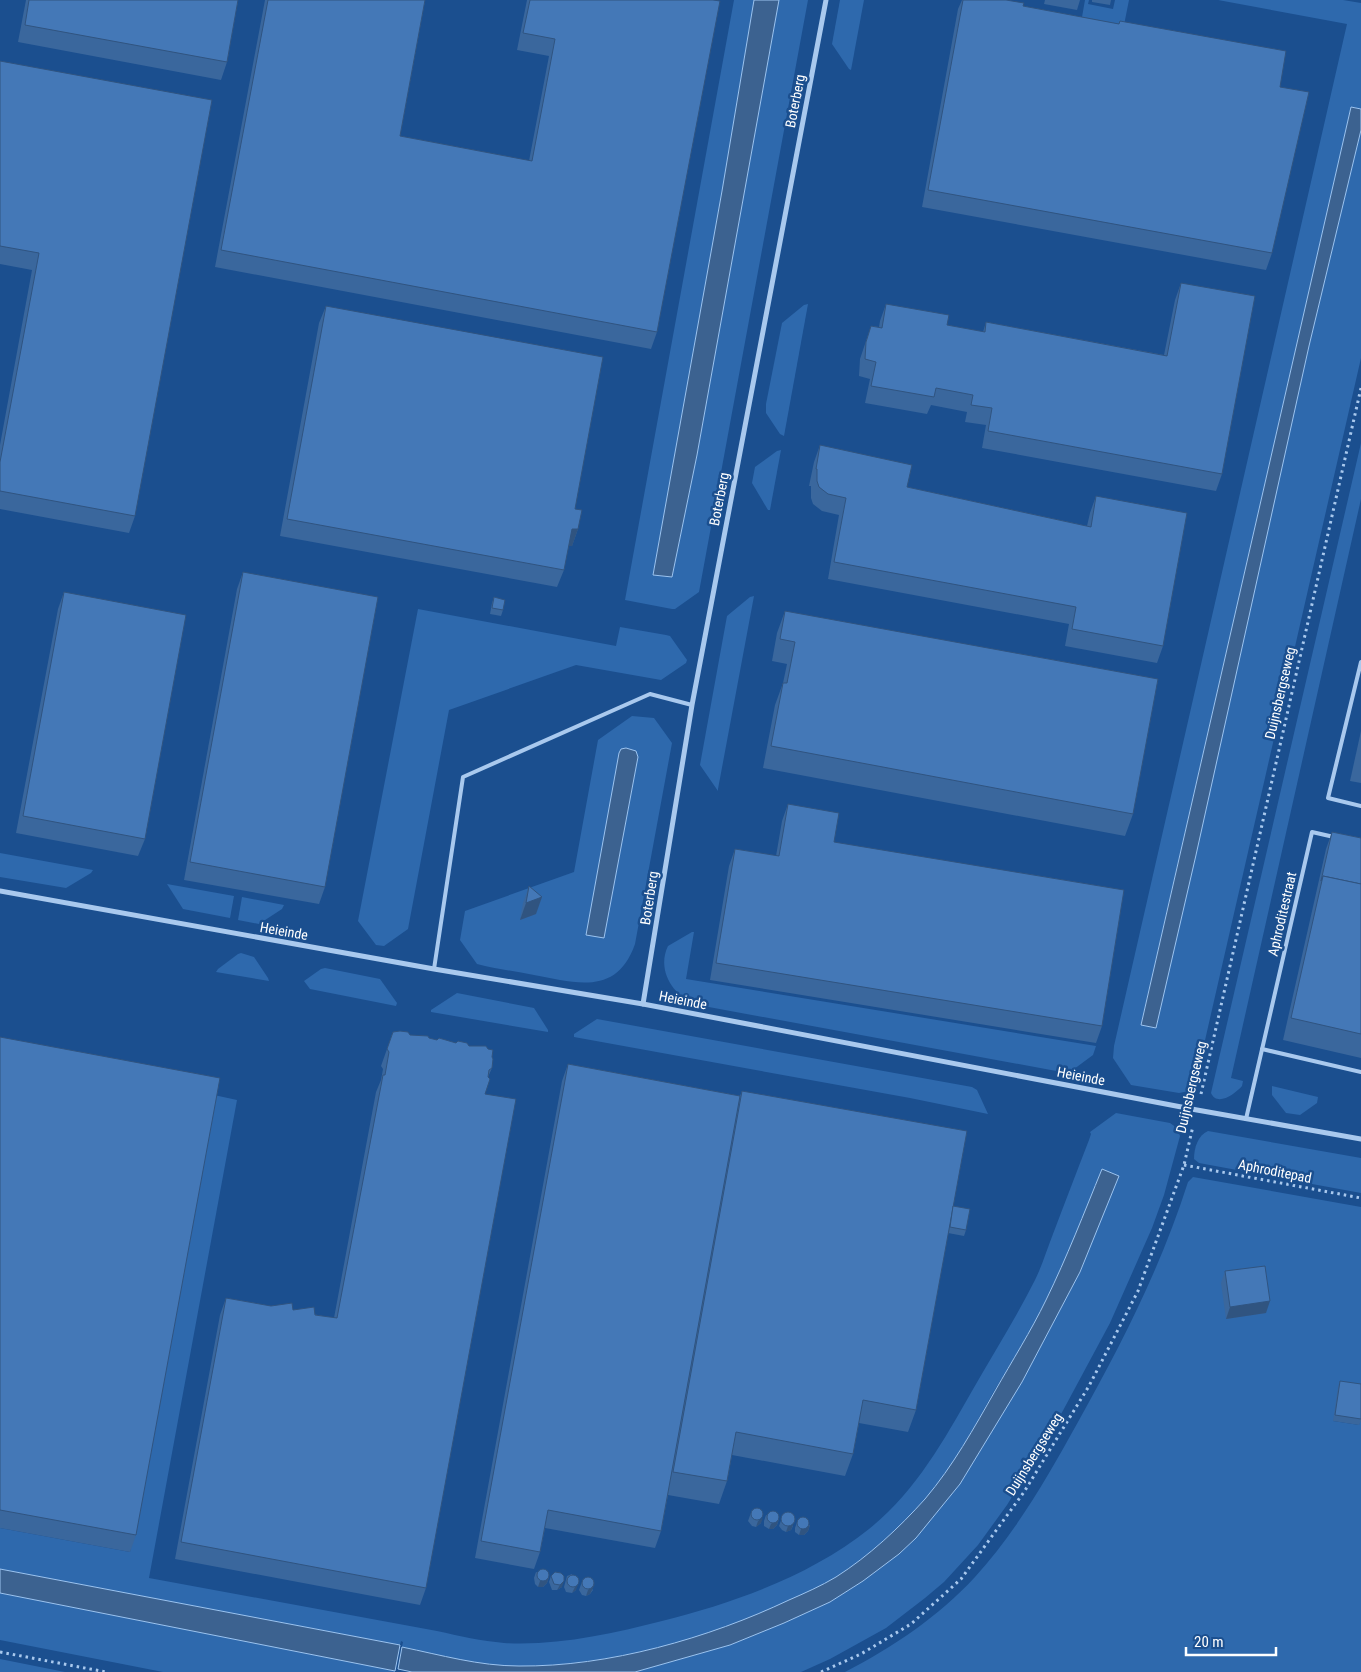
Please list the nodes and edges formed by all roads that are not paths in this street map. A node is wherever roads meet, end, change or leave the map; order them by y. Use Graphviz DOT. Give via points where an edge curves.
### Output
graph roads {
  1 [pos="826,0"];
  2 [pos="1361,662"];
  3 [pos="1354,691"];
  4 [pos="1361,692"];
  5 [pos="692,706"];
  6 [pos="1361,806"];
  7 [pos="1336,837"];
  8 [pos="0,891"];
  9 [pos="434,969"];
  10 [pos="643,1004"];
  11 [pos="1262,1049"];
  12 [pos="1361,1072"];
  13 [pos="1246,1119"];
  14 [pos="1361,1139"];
  1 -- 5 [label="street, Boterberg"];
  2 -- 3 [label="lane"];
  3 -- 4 [label="lane"];
  3 -- 6 [label="lane" via="1328,798"];
  5 -- 9 [label="lane" via="650,694 463,777"];
  5 -- 10 [label="street, Boterberg"];
  7 -- 11 [label="lane, Aphroditestraat" via="1312,832"];
  8 -- 9 [label="street, Heieinde"];
  9 -- 10 [label="street, Heieinde"];
  10 -- 13 [label="street, Heieinde"];
  11 -- 12 [label="lane"];
  11 -- 13 [label="lane, Aphroditestraat"];
  13 -- 14 [label="street, Heieinde"];
}
